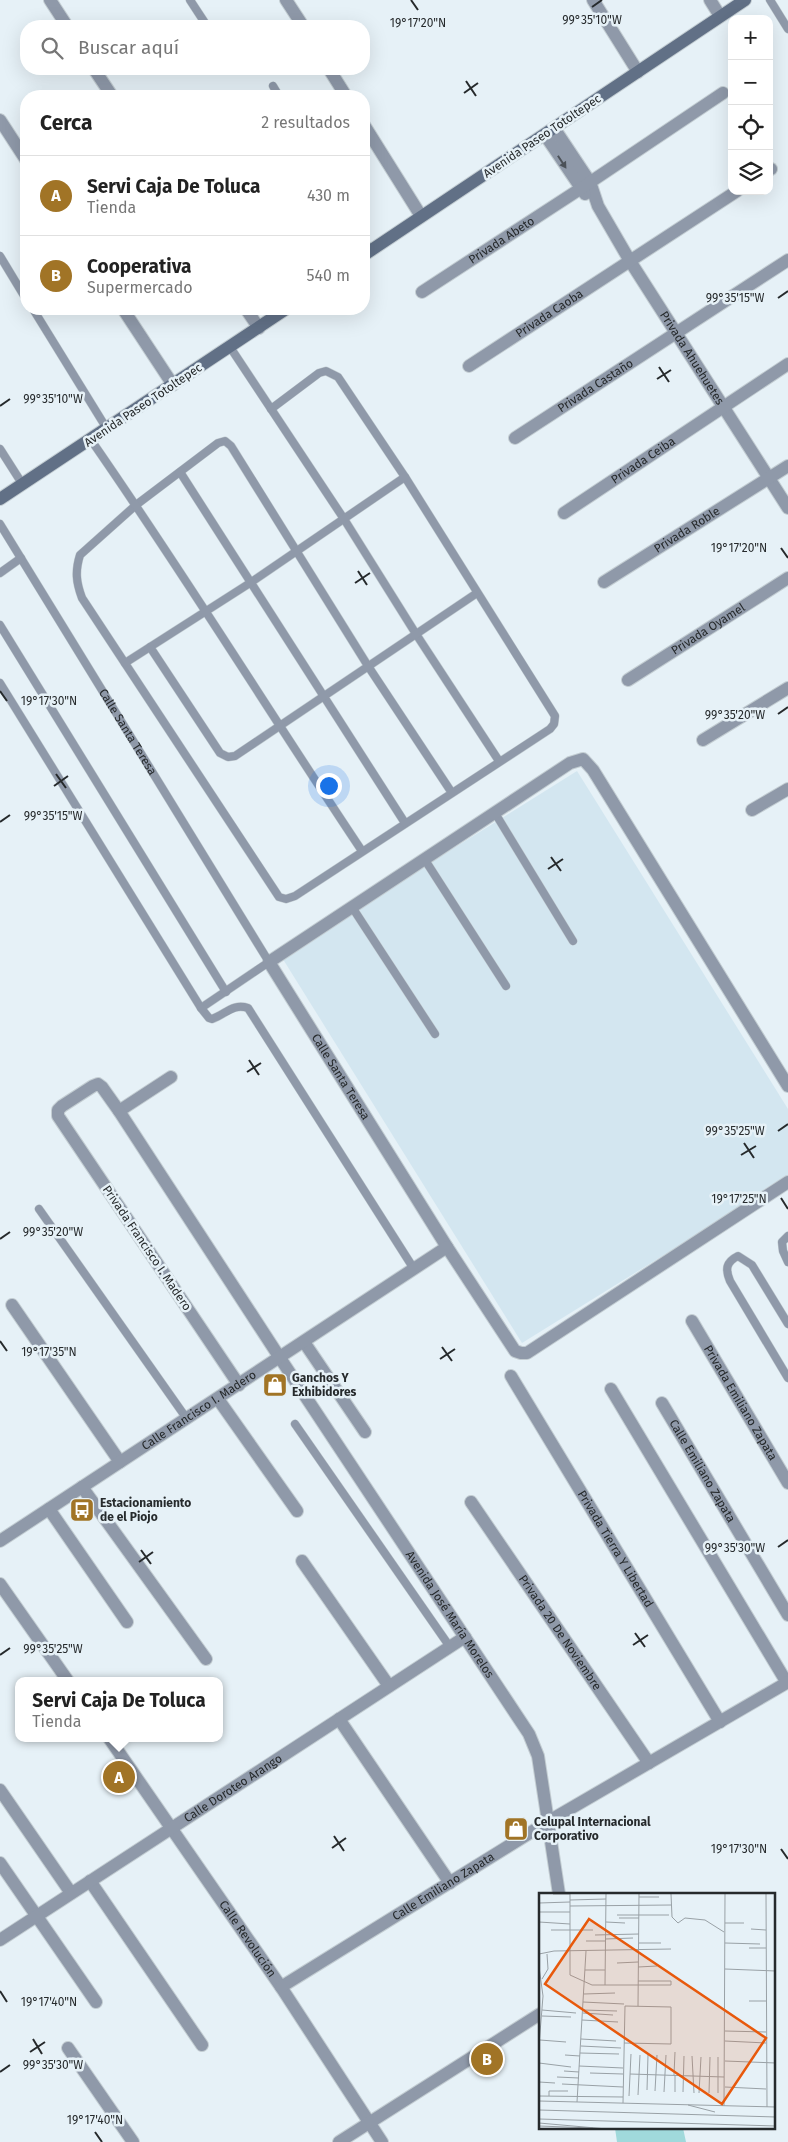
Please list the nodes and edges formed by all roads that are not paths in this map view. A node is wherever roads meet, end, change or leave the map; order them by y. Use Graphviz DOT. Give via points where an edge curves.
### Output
graph roads {
  1 [pos="50,0"];
  2 [pos="190,0"];
  3 [pos="286,0"];
  4 [pos="593,0"];
  5 [pos="710,0"];
  6 [pos="745,0"];
  7 [pos="770,0"];
  8 [pos="720,16"];
  9 [pos="63,20"];
  10 [pos="203,20"];
  11 [pos="299,20"];
  12 [pos="788,29"];
  13 [pos="638,72"];
  14 [pos="98,75"];
  15 [pos="333,75"];
  16 [pos="273,86"];
  17 [pos="108,90"];
  18 [pos="275,90"];
  19 [pos="342,90"];
  20 [pos="723,93"];
  21 [pos="0,120"];
  22 [pos="550,131"];
  23 [pos="370,134"];
  24 [pos="20,151"];
  25 [pos="585,186"];
  26 [pos="731,195"];
  27 [pos="421,216"];
  28 [pos="370,247"];
  29 [pos="0,256"];
  30 [pos="788,260"];
  31 [pos="630,261"];
  32 [pos="20,288"];
  33 [pos="422,292"];
  34 [pos="36,315"];
  35 [pos="127,315"];
  36 [pos="250,315"];
  37 [pos="277,315"];
  38 [pos="258,328"];
  39 [pos="676,334"];
  40 [pos="230,347"];
  41 [pos="788,364"];
  42 [pos="469,366"];
  43 [pos="173,385"];
  44 [pos="722,407"];
  45 [pos="271,409"];
  46 [pos="107,429"];
  47 [pos="515,438"];
  48 [pos="91,440"];
  49 [pos="0,449"];
  50 [pos="788,466"];
  51 [pos="180,472"];
  52 [pos="405,477"];
  53 [pos="769,478"];
  54 [pos="23,485"];
  55 [pos="0,500"];
  56 [pos="136,504"];
  57 [pos="788,508"];
  58 [pos="564,513"];
  59 [pos="344,519"];
  60 [pos="0,524"];
  61 [pos="297,552"];
  62 [pos="21,558"];
  63 [pos="0,573"];
  64 [pos="788,578"];
  65 [pos="604,582"];
  66 [pos="250,583"];
  67 [pos="477,592"];
  68 [pos="205,611"];
  69 [pos="0,625"];
  70 [pos="416,634"];
  71 [pos="150,647"];
  72 [pos="124,663"];
  73 [pos="368,666"];
  74 [pos="628,680"];
  75 [pos="0,683"];
  76 [pos="788,688"];
  77 [pos="323,696"];
  78 [pos="279,727"];
  79 [pos="703,740"];
  80 [pos="499,762"];
  81 [pos="788,788"];
  82 [pos="452,792"];
  83 [pos="752,810"];
  84 [pos="495,813"];
  85 [pos="405,823"];
  86 [pos="362,851"];
  87 [pos="424,860"];
  88 [pos="352,907"];
  89 [pos="573,941"];
  90 [pos="270,962"];
  91 [pos="506,986"];
  92 [pos="226,992"];
  93 [pos="201,1008"];
  94 [pos="435,1034"];
  95 [pos="171,1077"];
  96 [pos="788,1086"];
  97 [pos="58,1110"];
  98 [pos="119,1111"];
  99 [pos="788,1182"];
  100 [pos="39,1209"];
  101 [pos="788,1236"];
  102 [pos="447,1247"];
  103 [pos="788,1262"];
  104 [pos="414,1269"];
  105 [pos="12,1305"];
  106 [pos="692,1322"];
  107 [pos="788,1324"];
  108 [pos="304,1342"];
  109 [pos="280,1358"];
  110 [pos="511,1376"];
  111 [pos="788,1378"];
  112 [pos="239,1385"];
  113 [pos="611,1389"];
  114 [pos="218,1399"];
  115 [pos="662,1403"];
  116 [pos="187,1419"];
  117 [pos="295,1424"];
  118 [pos="365,1432"];
  119 [pos="120,1462"];
  120 [pos="788,1483"];
  121 [pos="82,1487"];
  122 [pos="471,1502"];
  123 [pos="49,1509"];
  124 [pos="297,1511"];
  125 [pos="0,1541"];
  126 [pos="302,1561"];
  127 [pos="0,1584"];
  128 [pos="788,1615"];
  129 [pos="127,1622"];
  130 [pos="465,1638"];
  131 [pos="450,1647"];
  132 [pos="206,1659"];
  133 [pos="65,1677"];
  134 [pos="788,1682"];
  135 [pos="389,1686"];
  136 [pos="339,1718"];
  137 [pos="720,1722"];
  138 [pos="112,1742"];
  139 [pos="649,1763"];
  140 [pos="0,1790"];
  141 [pos="549,1822"];
  142 [pos="172,1827"];
  143 [pos="0,1863"];
  144 [pos="90,1880"];
  145 [pos="450,1883"];
  146 [pos="71,1893"];
  147 [pos="559,1893"];
  148 [pos="36,1917"];
  149 [pos="0,1940"];
  150 [pos="281,1987"];
  151 [pos="96,2002"];
  152 [pos="539,2015"];
  153 [pos="202,2045"];
  154 [pos="68,2048"];
  155 [pos="368,2122"];
  156 [pos="133,2142"];
  157 [pos="339,2142"];
  158 [pos="382,2142"];
  1 -- 9 [label="street"];
  2 -- 10 [label="lane"];
  3 -- 11 [label="street"];
  4 -- 13 [label="street"];
  5 -- 8 [label="street"];
  6 -- 8 [label="main road, Avenida Paseo Totoltepec"];
  7 -- 12 [label="lane"];
  8 -- 13 [label="main road, Avenida Paseo Totoltepec"];
  13 -- 22 [label="main road, Avenida Paseo Totoltepec"];
  14 -- 17 [label="street"];
  15 -- 19 [label="street"];
  16 -- 18 [label="lane"];
  20 -- 25 [label="street, Privada Abeto"];
  21 -- 24 [label="street"];
  22 -- 25 [label="street, Privada Ahuehuetes"];
  22 -- 27 [label="main road, Avenida Paseo Totoltepec"];
  23 -- 27 [label="street"];
  25 -- 31 [label="street, Privada Ahuehuetes"];
  25 -- 33 [label="street, Privada Abeto"];
  26 -- 31 [label="street, Privada Caoba"];
  27 -- 28 [label="main road, Avenida Paseo Totoltepec"];
  29 -- 32 [label="lane"];
  30 -- 39 [label="street, Privada Castaño"];
  31 -- 39 [label="street, Privada Ahuehuetes"];
  31 -- 42 [label="street, Privada Caoba"];
  34 -- 46 [label="lane"];
  35 -- 43 [label="street"];
  36 -- 38 [label="street"];
  37 -- 38 [label="main road, Avenida Paseo Totoltepec"];
  38 -- 40 [label="main road, Avenida Paseo Totoltepec"];
  39 -- 44 [label="street, Privada Ahuehuetes"];
  39 -- 47 [label="street, Privada Castaño"];
  40 -- 43 [label="main road, Avenida Paseo Totoltepec"];
  40 -- 45 [label="lane"];
  41 -- 44 [label="street, Privada Ceiba"];
  43 -- 46 [label="main road, Avenida Paseo Totoltepec"];
  44 -- 53 [label="street, Privada Ahuehuetes"];
  44 -- 58 [label="street, Privada Ceiba"];
  45 -- 52 [label="lane" via="319,373 332,373 338,377"];
  45 -- 59 [label="lane"];
  46 -- 48 [label="main road, Avenida Paseo Totoltepec"];
  48 -- 54 [label="main road, Avenida Paseo Totoltepec"];
  48 -- 56 [label="lane"];
  49 -- 54 [label="lane"];
  50 -- 53 [label="street, Privada Roble"];
  51 -- 56 [label="lane"];
  51 -- 61 [label="lane" via="225,441"];
  51 -- 66 [label="lane"];
  52 -- 59 [label="lane"];
  52 -- 67 [label="lane"];
  53 -- 57 [label="street, Privada Ahuehuetes"];
  53 -- 65 [label="street, Privada Roble"];
  54 -- 55 [label="main road, Avenida Paseo Totoltepec"];
  56 -- 68 [label="lane"];
  56 -- 72 [label="lane" via="80,555 76,567 76,582 82,598"];
  59 -- 61 [label="lane"];
  59 -- 70 [label="lane"];
  60 -- 62 [label="lane, Calle Santa Teresa"];
  61 -- 66 [label="lane"];
  61 -- 73 [label="lane"];
  62 -- 63 [label="lane"];
  62 -- 90 [label="lane, Calle Santa Teresa"];
  64 -- 74 [label="street, Privada Oyamel"];
  66 -- 68 [label="lane"];
  66 -- 77 [label="lane"];
  67 -- 70 [label="lane"];
  67 -- 80 [label="lane" via="555,716 550,729"];
  68 -- 71 [label="lane"];
  68 -- 78 [label="lane"];
  69 -- 92 [label="lane"];
  70 -- 73 [label="lane"];
  70 -- 80 [label="lane"];
  71 -- 72 [label="lane"];
  71 -- 78 [label="lane" via="220,753 234,756"];
  72 -- 86 [label="lane" via="279,897 295,896"];
  73 -- 77 [label="lane"];
  73 -- 82 [label="lane"];
  75 -- 93 [label="lane"];
  76 -- 79 [label="street"];
  77 -- 78 [label="lane"];
  77 -- 85 [label="lane"];
  78 -- 86 [label="lane"];
  80 -- 82 [label="lane"];
  81 -- 83 [label="street"];
  82 -- 85 [label="lane"];
  84 -- 87 [label="street"];
  84 -- 89 [label="lane"];
  84 -- 96 [label="street" via="570,763 583,759 593,770"];
  85 -- 86 [label="lane"];
  87 -- 88 [label="street"];
  87 -- 91 [label="lane"];
  88 -- 90 [label="street"];
  88 -- 94 [label="lane"];
  90 -- 92 [label="lane"];
  90 -- 102 [label="street, Calle Santa Teresa"];
  92 -- 93 [label="lane"];
  93 -- 104 [label="lane" via="212,1019 234,1007 248,1008"];
  95 -- 98 [label="street"];
  97 -- 98 [label="street, Avenida José María Morelos" via="98,1084"];
  97 -- 112 [label="street, Privada Francisco I. Madero" via="58,1116"];
  98 -- 109 [label="street, Avenida José María Morelos"];
  99 -- 102 [label="street, Calle Santa Teresa" via="527,1353 515,1351"];
  100 -- 116 [label="lane"];
  101 -- 103 [label="lane" via="782,1242"];
  102 -- 104 [label="street, Calle Francisco I. Madero"];
  104 -- 108 [label="street, Calle Francisco I. Madero"];
  105 -- 119 [label="street"];
  106 -- 120 [label="street, Privada Emiliano Zapata"];
  107 -- 111 [label="lane" via="752,1266 738,1256 732,1259 726,1273 730,1282"];
  108 -- 109 [label="street, Calle Francisco I. Madero"];
  108 -- 118 [label="street"];
  109 -- 112 [label="street, Calle Francisco I. Madero"];
  109 -- 130 [label="street, Avenida José María Morelos"];
  110 -- 137 [label="street, Privada Tierra Y Libertad"];
  112 -- 114 [label="street, Calle Francisco I. Madero"];
  113 -- 134 [label="street"];
  114 -- 116 [label="street, Calle Francisco I. Madero"];
  114 -- 124 [label="street"];
  115 -- 128 [label="street, Calle Emiliano Zapata"];
  116 -- 119 [label="street, Calle Francisco I. Madero"];
  117 -- 131 [label="lane"];
  119 -- 121 [label="street, Calle Francisco I. Madero"];
  121 -- 123 [label="street, Calle Francisco I. Madero"];
  121 -- 132 [label="street"];
  122 -- 139 [label="street, Privada 20 De Noviembre"];
  123 -- 125 [label="street, Calle Francisco I. Madero"];
  123 -- 129 [label="street"];
  126 -- 135 [label="street"];
  127 -- 133 [label="street"];
  130 -- 131 [label="street, Calle Doroteo Arango"];
  130 -- 141 [label="street, Avenida José María Morelos" via="535,1745"];
  131 -- 135 [label="street, Calle Doroteo Arango"];
  134 -- 137 [label="street, Calle Emiliano Zapata"];
  135 -- 136 [label="street, Calle Doroteo Arango"];
  136 -- 142 [label="street, Calle Doroteo Arango"];
  136 -- 145 [label="street"];
  137 -- 139 [label="street, Calle Emiliano Zapata"];
  138 -- 142 [label="street, Calle Revolución"];
  139 -- 141 [label="street, Calle Emiliano Zapata"];
  140 -- 146 [label="street"];
  141 -- 145 [label="street, Calle Emiliano Zapata"];
  141 -- 147 [label="street, Avenida José María Morelos"];
  142 -- 144 [label="street, Calle Doroteo Arango"];
  142 -- 150 [label="street, Calle Revolución"];
  143 -- 148 [label="street"];
  144 -- 146 [label="street, Calle Doroteo Arango"];
  144 -- 153 [label="street"];
  145 -- 150 [label="street, Calle Emiliano Zapata"];
  146 -- 148 [label="street, Calle Doroteo Arango"];
  148 -- 149 [label="street, Calle Doroteo Arango"];
  148 -- 151 [label="street"];
  150 -- 155 [label="street, Calle Revolución"];
  152 -- 155 [label="street"];
  154 -- 156 [label="street"];
  155 -- 157 [label="street"];
  155 -- 158 [label="street, Calle Revolución"];
}
